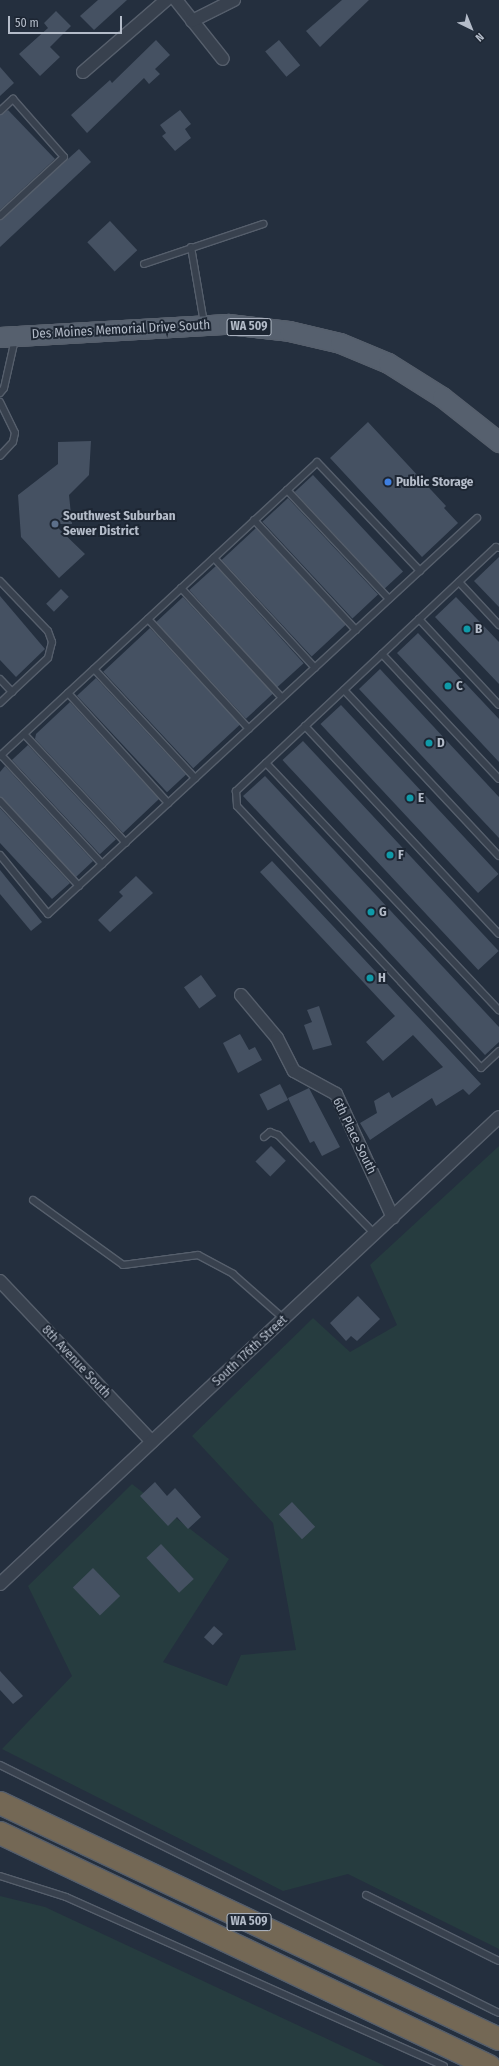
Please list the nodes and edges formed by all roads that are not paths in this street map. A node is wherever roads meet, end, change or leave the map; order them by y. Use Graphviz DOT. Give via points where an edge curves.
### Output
graph roads {
  1 [pos="166,0"];
  2 [pos="176,0"];
  3 [pos="234,0"];
  4 [pos="192,21"];
  5 [pos="223,59"];
  6 [pos="83,72"];
  7 [pos="0,111"];
  8 [pos="0,216"];
  9 [pos="263,224"];
  10 [pos="191,247"];
  11 [pos="144,264"];
  12 [pos="204,325"];
  13 [pos="8,336"];
  14 [pos="0,393"];
  15 [pos="0,402"];
  16 [pos="475,421"];
  17 [pos="499,424"];
  18 [pos="499,442"];
  19 [pos="0,456"];
  20 [pos="287,490"];
  21 [pos="477,518"];
  22 [pos="254,520"];
  23 [pos="499,548"];
  24 [pos="214,558"];
  25 [pos="420,571"];
  26 [pos="0,581"];
  27 [pos="459,582"];
  28 [pos="181,588"];
  29 [pos="389,599"];
  30 [pos="148,619"];
  31 [pos="419,619"];
  32 [pos="499,625"];
  33 [pos="356,630"];
  34 [pos="382,654"];
  35 [pos="315,668"];
  36 [pos="94,669"];
  37 [pos="0,679"];
  38 [pos="344,690"];
  39 [pos="12,692"];
  40 [pos="68,693"];
  41 [pos="282,698"];
  42 [pos="0,703"];
  43 [pos="499,705"];
  44 [pos="305,726"];
  45 [pos="249,729"];
  46 [pos="24,734"];
  47 [pos="0,755"];
  48 [pos="266,763"];
  49 [pos="195,778"];
  50 [pos="499,779"];
  51 [pos="0,801"];
  52 [pos="168,803"];
  53 [pos="126,843"];
  54 [pos="0,855"];
  55 [pos="499,856"];
  56 [pos="102,864"];
  57 [pos="79,886"];
  58 [pos="499,934"];
  59 [pos="241,995"];
  60 [pos="499,1010"];
  61 [pos="499,1051"];
  62 [pos="499,1117"];
  63 [pos="264,1137"];
  64 [pos="34,1200"];
  65 [pos="393,1218"];
  66 [pos="375,1234"];
  67 [pos="0,1281"];
  68 [pos="284,1319"];
  69 [pos="152,1442"];
  70 [pos="0,1584"];
  71 [pos="0,1764"];
  72 [pos="0,1803"];
  73 [pos="0,1833"];
  74 [pos="0,1876"];
  75 [pos="366,1895"];
  76 [pos="499,1961"];
  77 [pos="499,2013"];
  78 [pos="499,2039"];
  79 [pos="444,2066"];
  80 [pos="489,2066"];
  1 -- 6 [label="street"];
  2 -- 4 [label="street"];
  3 -- 4 [label="street"];
  4 -- 5 [label="street"];
  7 -- 8 [label="lane" via="13,99 64,157"];
  9 -- 10 [label="lane"];
  10 -- 11 [label="lane"];
  10 -- 12 [label="lane"];
  12 -- 13 [label="main road, Des Moines Memorial Drive South / WA 509"];
  12 -- 16 [label="main road, Des Moines Memorial Drive South / WA 509" via="289,331 340,343 388,363"];
  13 -- 14 [label="lane" via="4,388"];
  15 -- 19 [label="lane" via="15,433 13,442"];
  16 -- 17 [label="main road"];
  16 -- 18 [label="main road, Des Moines Memorial Drive South / WA 509"];
  20 -- 22 [label="lane"];
  20 -- 25 [label="lane" via="317,462"];
  20 -- 29 [label="lane"];
  21 -- 25 [label="lane"];
  22 -- 24 [label="lane"];
  22 -- 33 [label="lane"];
  23 -- 27 [label="lane" via="496,547"];
  24 -- 28 [label="lane"];
  24 -- 35 [label="lane"];
  25 -- 29 [label="lane"];
  26 -- 39 [label="lane" via="48,631 52,642 48,658"];
  27 -- 31 [label="lane"];
  27 -- 32 [label="lane"];
  28 -- 30 [label="lane"];
  28 -- 41 [label="lane"];
  29 -- 33 [label="lane"];
  30 -- 36 [label="lane"];
  30 -- 45 [label="lane"];
  31 -- 34 [label="lane"];
  31 -- 43 [label="lane"];
  33 -- 35 [label="lane"];
  34 -- 38 [label="lane"];
  34 -- 50 [label="lane"];
  35 -- 41 [label="lane"];
  36 -- 40 [label="lane"];
  36 -- 49 [label="lane"];
  37 -- 39 [label="lane"];
  38 -- 44 [label="lane"];
  38 -- 55 [label="lane"];
  39 -- 42 [label="lane"];
  40 -- 46 [label="lane"];
  40 -- 52 [label="lane"];
  41 -- 45 [label="lane"];
  44 -- 48 [label="lane"];
  44 -- 58 [label="lane"];
  45 -- 49 [label="lane"];
  46 -- 47 [label="lane"];
  46 -- 53 [label="lane"];
  47 -- 56 [label="lane"];
  48 -- 60 [label="lane"];
  48 -- 61 [label="lane" via="236,791 237,806 481,1068"];
  49 -- 52 [label="lane"];
  51 -- 57 [label="lane"];
  52 -- 53 [label="lane"];
  53 -- 56 [label="lane"];
  54 -- 57 [label="lane" via="48,914"];
  56 -- 57 [label="lane"];
  59 -- 65 [label="street, 6th Place South" via="277,1038 294,1071 336,1094"];
  62 -- 65 [label="street, South 176th Street"];
  63 -- 66 [label="lane" via="270,1132 278,1135"];
  64 -- 68 [label="lane" via="123,1265 198,1255 234,1274"];
  65 -- 66 [label="street, South 176th Street"];
  66 -- 68 [label="street, South 176th Street"];
  67 -- 69 [label="street, 8th Avenue South"];
  68 -- 69 [label="street, South 176th Street"];
  69 -- 70 [label="street, South 176th Street"];
  71 -- 77 [label="lane"];
  72 -- 78 [label="highway, WA 509"];
  73 -- 80 [label="highway, WA 509"];
  74 -- 79 [label="lane" via="66,1897"];
  75 -- 76 [label="lane"];
}
